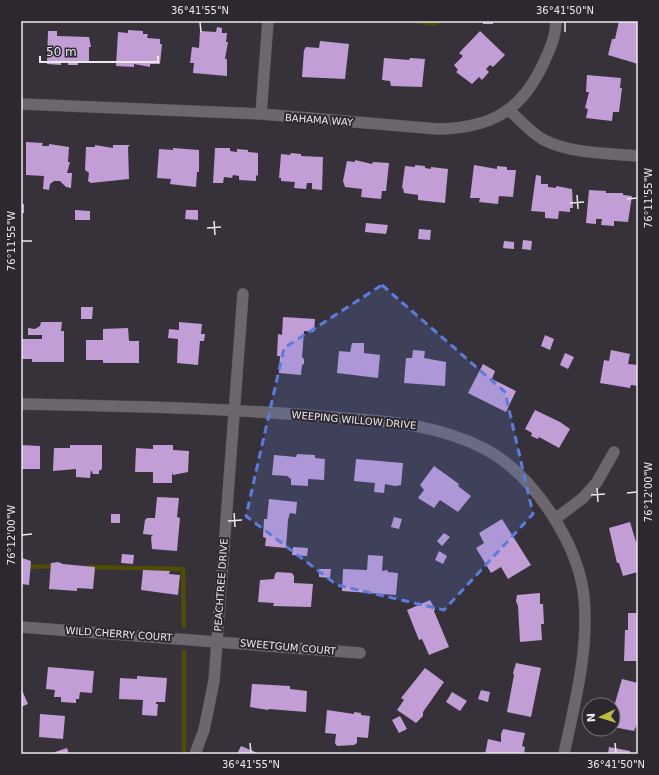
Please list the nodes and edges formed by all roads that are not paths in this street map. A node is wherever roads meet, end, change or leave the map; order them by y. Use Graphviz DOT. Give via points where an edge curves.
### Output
graph roads {
  1 [pos="268,21"];
  2 [pos="556,21"];
  3 [pos="21,104"];
  4 [pos="509,110"];
  5 [pos="261,114"];
  6 [pos="638,156"];
  7 [pos="243,294"];
  8 [pos="21,404"];
  9 [pos="235,409"];
  10 [pos="614,452"];
  11 [pos="555,519"];
  12 [pos="21,627"];
  13 [pos="217,641"];
  14 [pos="360,653"];
  15 [pos="195,754"];
  16 [pos="564,754"];
  1 -- 5 [label="street"];
  2 -- 4 [label="street, BAHAMA WAY" via="552,44 537,79"];
  3 -- 5 [label="street, BAHAMA WAY"];
  4 -- 5 [label="street, BAHAMA WAY" via="487,122 463,128 431,128"];
  4 -- 6 [label="street" via="543,140 562,147"];
  7 -- 9 [label="street, PEACHTREE DRIVE"];
  8 -- 9 [label="street, WEEPING WILLOW DRIVE"];
  9 -- 11 [label="street, WEEPING WILLOW DRIVE" via="414,424 447,433 486,450 506,464 530,486"];
  9 -- 13 [label="street, PEACHTREE DRIVE"];
  10 -- 11 [label="street" via="597,482 582,498"];
  11 -- 16 [label="street, WEEPING WILLOW DRIVE" via="580,579 586,627 584,656"];
  12 -- 13 [label="street, WILD CHERRY COURT"];
  13 -- 14 [label="street, SWEETGUM COURT"];
  13 -- 15 [label="street, PEACHTREE DRIVE" via="211,702"];
}
